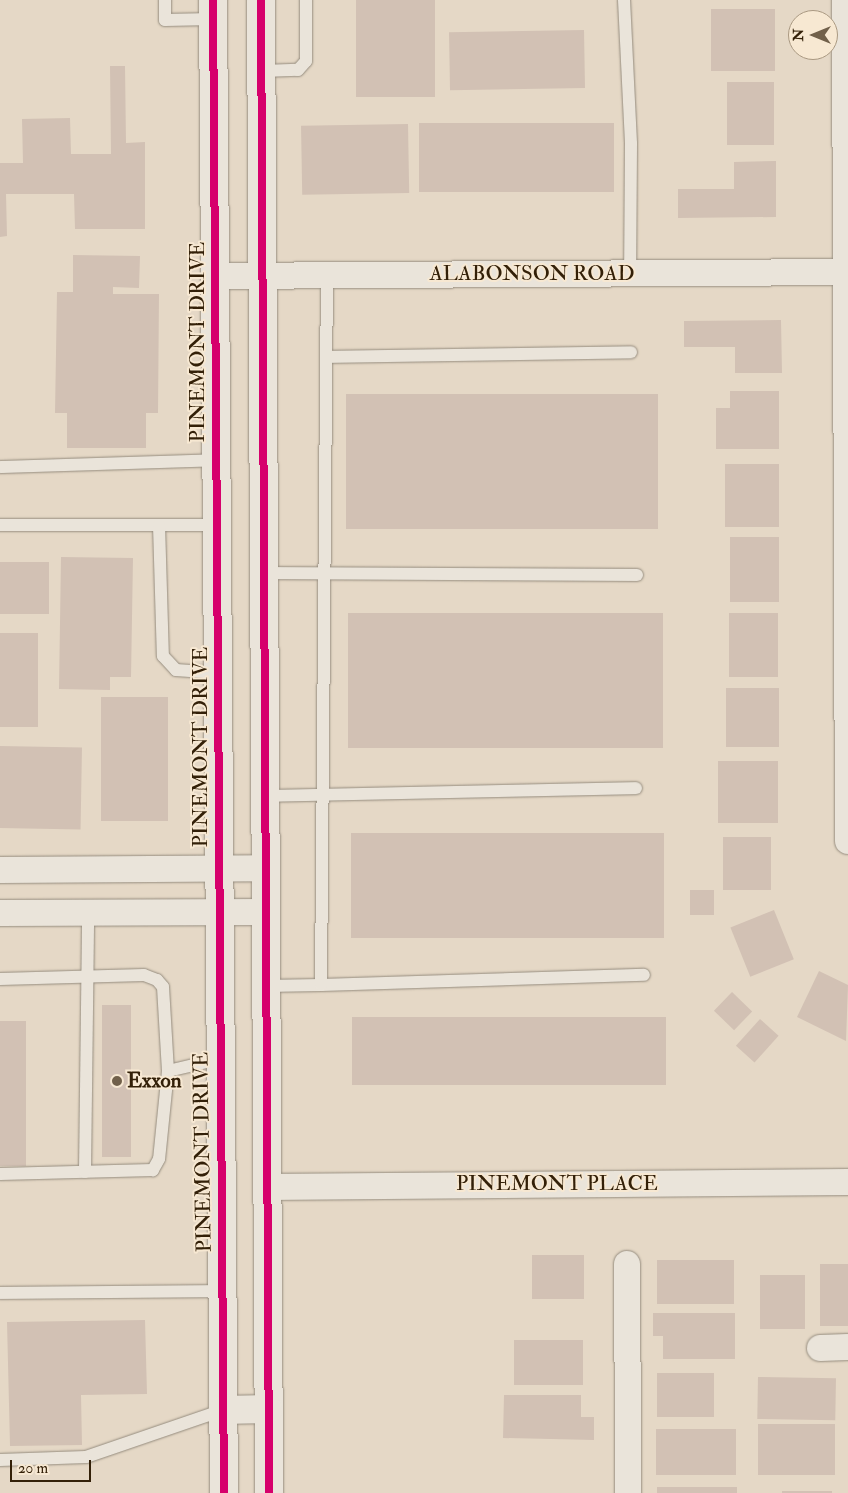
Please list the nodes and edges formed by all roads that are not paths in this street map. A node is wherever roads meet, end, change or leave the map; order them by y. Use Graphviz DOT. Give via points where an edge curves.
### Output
graph roads {
  1 [pos="165,0"];
  2 [pos="261,0"];
  3 [pos="306,0"];
  4 [pos="624,0"];
  5 [pos="845,0"];
  6 [pos="213,9"];
  7 [pos="262,71"];
  8 [pos="847,272"];
  9 [pos="630,273"];
  10 [pos="215,276"];
  11 [pos="263,276"];
  12 [pos="328,276"];
  13 [pos="631,352"];
  14 [pos="327,357"];
  15 [pos="217,460"];
  16 [pos="0,467"];
  17 [pos="0,525"];
  18 [pos="159,525"];
  19 [pos="217,525"];
  20 [pos="264,573"];
  21 [pos="325,575"];
  22 [pos="637,575"];
  23 [pos="218,674"];
  24 [pos="636,788"];
  25 [pos="323,795"];
  26 [pos="264,796"];
  27 [pos="848,841"];
  28 [pos="265,868"];
  29 [pos="219,869"];
  30 [pos="0,870"];
  31 [pos="219,912"];
  32 [pos="265,912"];
  33 [pos="88,913"];
  34 [pos="0,914"];
  35 [pos="644,975"];
  36 [pos="87,976"];
  37 [pos="0,979"];
  38 [pos="321,985"];
  39 [pos="265,986"];
  40 [pos="219,1059"];
  41 [pos="168,1071"];
  42 [pos="85,1172"];
  43 [pos="0,1174"];
  44 [pos="848,1182"];
  45 [pos="266,1187"];
  46 [pos="626,1264"];
  47 [pos="222,1291"];
  48 [pos="0,1293"];
  49 [pos="848,1347"];
  50 [pos="820,1348"];
  51 [pos="268,1409"];
  52 [pos="223,1410"];
  53 [pos="0,1460"];
  54 [pos="224,1493"];
  55 [pos="269,1493"];
  56 [pos="628,1493"];
  1 -- 6 [label="lane" via="165,20"];
  2 -- 7 [label="main road"];
  3 -- 7 [label="lane" via="306,61 298,70"];
  4 -- 9 [label="lane" via="630,144"];
  5 -- 8 [label="street"];
  6 -- 10 [label="main road, PINEMONT DRIVE"];
  7 -- 11 [label="main road"];
  8 -- 9 [label="street, ALABONSON ROAD"];
  8 -- 27 [label="street"];
  9 -- 12 [label="street, ALABONSON ROAD"];
  10 -- 11 [label="street, ALABONSON ROAD"];
  10 -- 15 [label="main road, PINEMONT DRIVE"];
  11 -- 12 [label="street, ALABONSON ROAD"];
  11 -- 20 [label="main road"];
  12 -- 14 [label="lane"];
  13 -- 14 [label="lane"];
  14 -- 21 [label="lane"];
  15 -- 16 [label="lane"];
  15 -- 19 [label="main road, PINEMONT DRIVE"];
  17 -- 18 [label="lane"];
  18 -- 19 [label="lane"];
  18 -- 23 [label="lane" via="163,656 176,670"];
  19 -- 23 [label="main road, PINEMONT DRIVE"];
  20 -- 21 [label="lane"];
  20 -- 26 [label="main road"];
  21 -- 22 [label="lane"];
  21 -- 25 [label="lane"];
  23 -- 29 [label="main road, PINEMONT DRIVE"];
  24 -- 25 [label="lane"];
  25 -- 26 [label="lane"];
  25 -- 38 [label="lane"];
  26 -- 28 [label="main road"];
  28 -- 29 [label="street"];
  28 -- 32 [label="main road"];
  29 -- 30 [label="street"];
  29 -- 31 [label="main road, PINEMONT DRIVE"];
  31 -- 32 [label="street"];
  31 -- 33 [label="street"];
  31 -- 40 [label="main road, PINEMONT DRIVE"];
  32 -- 39 [label="main road"];
  33 -- 34 [label="street"];
  33 -- 36 [label="lane"];
  35 -- 38 [label="lane"];
  36 -- 37 [label="lane"];
  36 -- 41 [label="lane" via="144,975 157,980 163,987"];
  36 -- 42 [label="lane"];
  38 -- 39 [label="lane"];
  39 -- 45 [label="main road"];
  40 -- 41 [label="lane"];
  40 -- 47 [label="main road, PINEMONT DRIVE"];
  41 -- 42 [label="lane" via="159,1159 153,1170"];
  42 -- 43 [label="lane"];
  44 -- 45 [label="street, PINEMONT PLACE"];
  45 -- 51 [label="main road"];
  46 -- 56 [label="street"];
  47 -- 48 [label="lane"];
  47 -- 52 [label="main road, PINEMONT DRIVE"];
  49 -- 50 [label="street"];
  51 -- 52 [label="main road"];
  51 -- 55 [label="main road"];
  52 -- 53 [label="lane" via="86,1457"];
  52 -- 54 [label="main road, PINEMONT DRIVE"];
}
